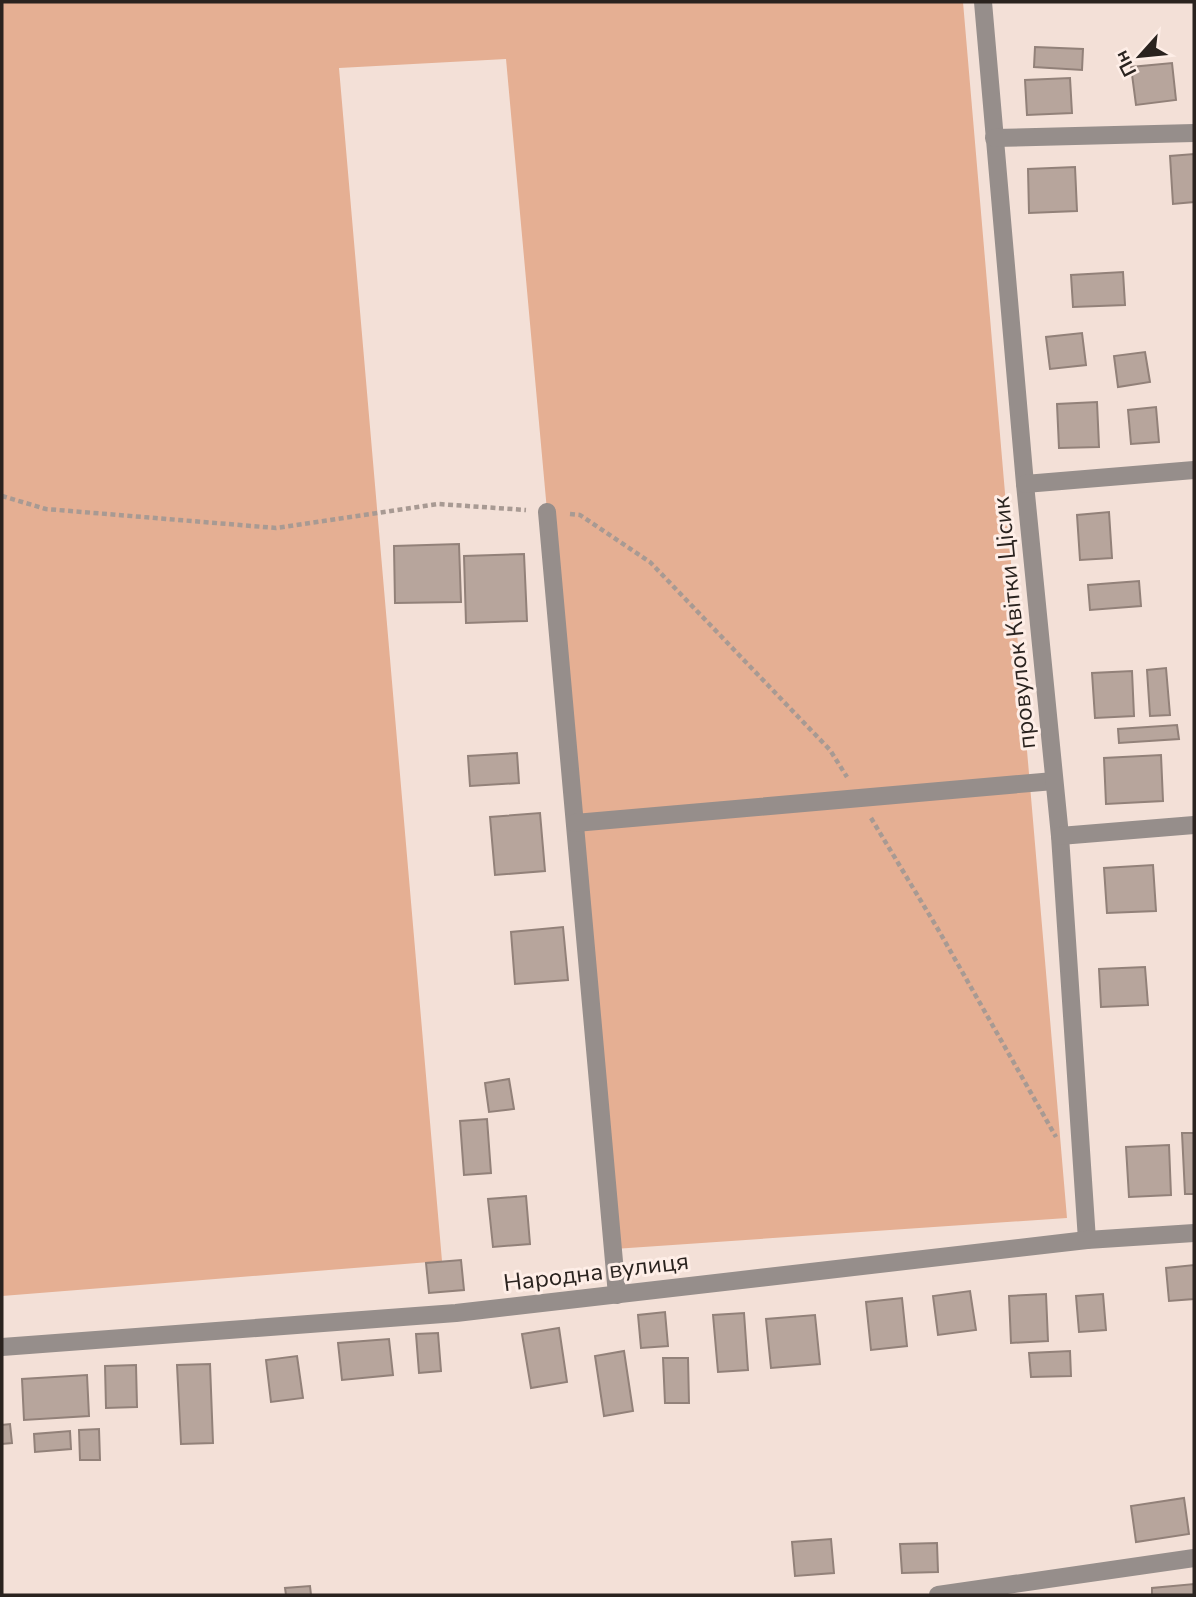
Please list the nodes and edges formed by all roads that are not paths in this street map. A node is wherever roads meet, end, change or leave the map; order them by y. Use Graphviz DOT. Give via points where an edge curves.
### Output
graph roads {
  1 [pos="983,2"];
  2 [pos="1194,133"];
  3 [pos="994,138"];
  4 [pos="1194,470"];
  5 [pos="1025,484"];
  6 [pos="547,512"];
  7 [pos="1054,781"];
  8 [pos="575,823"];
  9 [pos="1194,825"];
  10 [pos="1060,836"];
  11 [pos="1194,1233"];
  12 [pos="1087,1240"];
  13 [pos="617,1294"];
  14 [pos="2,1347"];
  15 [pos="1194,1559"];
  16 [pos="938,1595"];
  1 -- 3 [label="street, провулок Квітки Цісик"];
  2 -- 3 [label="street"];
  3 -- 5 [label="street, провулок Квітки Цісик"];
  4 -- 5 [label="street"];
  5 -- 7 [label="street, провулок Квітки Цісик"];
  6 -- 8 [label="street"];
  7 -- 8 [label="street"];
  7 -- 10 [label="street, провулок Квітки Цісик"];
  8 -- 13 [label="street"];
  9 -- 10 [label="street"];
  10 -- 12 [label="street, провулок Квітки Цісик"];
  11 -- 12 [label="street, Народна вулиця"];
  12 -- 13 [label="street, Народна вулиця"];
  13 -- 14 [label="street, Народна вулиця" via="456,1313"];
  15 -- 16 [label="street"];
}
